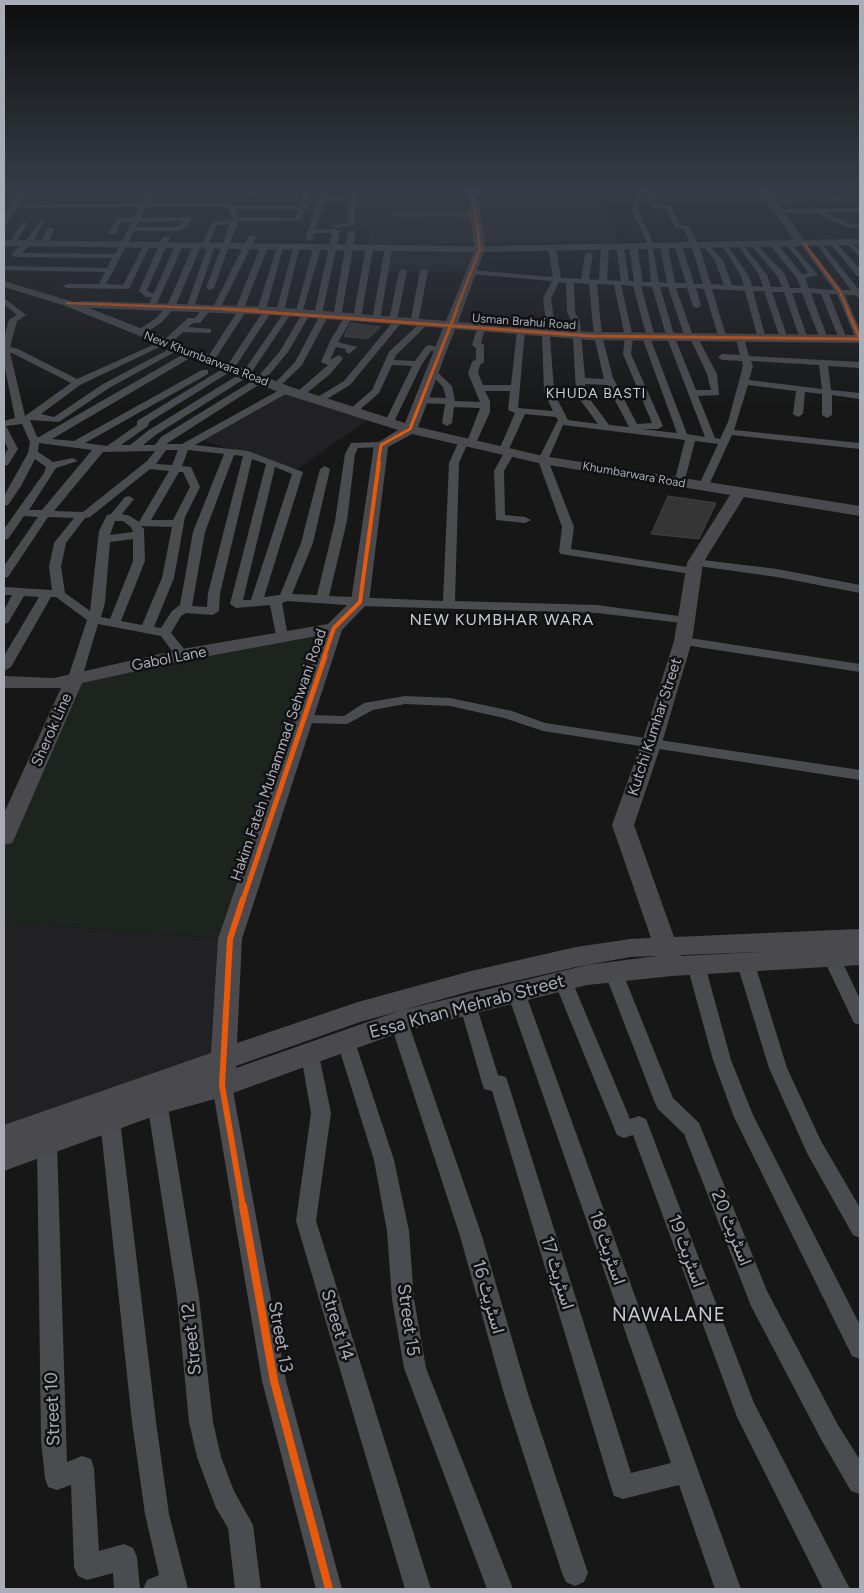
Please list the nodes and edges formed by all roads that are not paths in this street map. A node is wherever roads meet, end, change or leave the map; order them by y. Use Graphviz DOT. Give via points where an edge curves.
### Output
graph roads {
  1 [pos="115,262"];
  2 [pos="139,262"];
  3 [pos="156,262"];
  4 [pos="172,262"];
  5 [pos="194,262"];
  6 [pos="201,262"];
  7 [pos="219,262"];
  8 [pos="238,262"];
  9 [pos="258,262"];
  10 [pos="284,262"];
  11 [pos="294,262"];
  12 [pos="317,262"];
  13 [pos="317,262"];
  14 [pos="349,262"];
  15 [pos="366,262"];
  16 [pos="386,262"];
  17 [pos="475,262"];
  18 [pos="554,262"];
  19 [pos="589,262"];
  20 [pos="604,262"];
  21 [pos="620,262"];
  22 [pos="635,262"];
  23 [pos="652,262"];
  24 [pos="667,262"];
  25 [pos="684,262"];
  26 [pos="701,262"];
  27 [pos="720,262"];
  28 [pos="736,262"];
  29 [pos="754,262"];
  30 [pos="770,262"];
  31 [pos="788,262"];
  32 [pos="803,262"];
  33 [pos="817,262"];
  34 [pos="835,262"];
  35 [pos="851,262"];
  36 [pos="11,263"];
  37 [pos="112,267"];
  38 [pos="4,268"];
  39 [pos="403,271"];
  40 [pos="424,272"];
  41 [pos="472,272"];
  42 [pos="4,274"];
  43 [pos="860,274"];
  44 [pos="800,276"];
  45 [pos="106,278"];
  46 [pos="557,279"];
  47 [pos="570,280"];
  48 [pos="589,282"];
  49 [pos="603,282"];
  50 [pos="198,283"];
  51 [pos="621,283"];
  52 [pos="638,283"];
  53 [pos="4,284"];
  54 [pos="655,284"];
  55 [pos="671,285"];
  56 [pos="67,286"];
  57 [pos="692,286"];
  58 [pos="101,287"];
  59 [pos="709,287"];
  60 [pos="729,288"];
  61 [pos="748,289"];
  62 [pos="178,290"];
  63 [pos="768,290"];
  64 [pos="787,291"];
  65 [pos="361,292"];
  66 [pos="381,292"];
  67 [pos="807,292"];
  68 [pos="824,292"];
  69 [pos="840,292"];
  70 [pos="859,294"];
  71 [pos="156,297"];
  72 [pos="4,300"];
  73 [pos="67,303"];
  74 [pos="678,305"];
  75 [pos="697,306"];
  76 [pos="714,306"];
  77 [pos="171,307"];
  78 [pos="190,308"];
  79 [pos="212,309"];
  80 [pos="241,310"];
  81 [pos="293,313"];
  82 [pos="347,318"];
  83 [pos="376,320"];
  84 [pos="395,322"];
  85 [pos="419,324"];
  86 [pos="450,326"];
  87 [pos="182,329"];
  88 [pos="481,329"];
  89 [pos="208,331"];
  90 [pos="521,331"];
  91 [pos="140,333"];
  92 [pos="549,333"];
  93 [pos="576,335"];
  94 [pos="7,336"];
  95 [pos="598,336"];
  96 [pos="629,337"];
  97 [pos="648,337"];
  98 [pos="670,338"];
  99 [pos="691,338"];
  100 [pos="720,338"];
  101 [pos="740,339"];
  102 [pos="762,339"];
  103 [pos="784,339"];
  104 [pos="804,339"];
  105 [pos="824,339"];
  106 [pos="843,339"];
  107 [pos="860,339"];
  108 [pos="333,344"];
  109 [pos="169,345"];
  110 [pos="5,349"];
  111 [pos="441,350"];
  112 [pos="349,351"];
  113 [pos="211,361"];
  114 [pos="388,362"];
  115 [pos="724,362"];
  116 [pos="747,362"];
  117 [pos="823,363"];
  118 [pos="418,364"];
  119 [pos="860,365"];
  120 [pos="687,370"];
  121 [pos="433,371"];
  122 [pos="246,374"];
  123 [pos="620,376"];
  124 [pos="260,380"];
  125 [pos="580,381"];
  126 [pos="744,382"];
  127 [pos="78,384"];
  128 [pos="282,388"];
  129 [pos="480,388"];
  130 [pos="515,388"];
  131 [pos="801,389"];
  132 [pos="550,392"];
  133 [pos="827,392"];
  134 [pos="693,393"];
  135 [pos="300,394"];
  136 [pos="580,394"];
  137 [pos="860,396"];
  138 [pos="319,400"];
  139 [pos="421,400"];
  140 [pos="637,401"];
  141 [pos="670,402"];
  142 [pos="450,403"];
  143 [pos="500,408"];
  144 [pos="353,410"];
  145 [pos="798,414"];
  146 [pos="827,415"];
  147 [pos="100,418"];
  148 [pos="562,418"];
  149 [pos="26,419"];
  150 [pos="115,422"];
  151 [pos="390,422"];
  152 [pos="447,423"];
  153 [pos="4,424"];
  154 [pos="605,427"];
  155 [pos="634,428"];
  156 [pos="4,429"];
  157 [pos="410,429"];
  158 [pos="729,432"];
  159 [pos="687,437"];
  160 [pos="73,439"];
  161 [pos="38,440"];
  162 [pos="712,440"];
  163 [pos="467,442"];
  164 [pos="724,442"];
  165 [pos="381,445"];
  166 [pos="860,446"];
  167 [pos="184,447"];
  168 [pos="161,448"];
  169 [pos="105,449"];
  170 [pos="132,449"];
  171 [pos="507,451"];
  172 [pos="230,452"];
  173 [pos="33,453"];
  174 [pos="248,455"];
  175 [pos="5,460"];
  176 [pos="543,460"];
  177 [pos="73,461"];
  178 [pos="271,463"];
  179 [pos="51,466"];
  180 [pos="147,466"];
  181 [pos="176,468"];
  182 [pos="325,469"];
  183 [pos="680,483"];
  184 [pos="195,487"];
  185 [pos="703,487"];
  186 [pos="214,488"];
  187 [pos="740,491"];
  188 [pos="129,499"];
  189 [pos="4,503"];
  190 [pos="860,511"];
  191 [pos="22,513"];
  192 [pos="45,514"];
  193 [pos="81,516"];
  194 [pos="114,517"];
  195 [pos="525,520"];
  196 [pos="232,523"];
  197 [pos="256,523"];
  198 [pos="178,524"];
  199 [pos="138,534"];
  200 [pos="4,537"];
  201 [pos="104,538"];
  202 [pos="694,567"];
  203 [pos="4,574"];
  204 [pos="860,589"];
  205 [pos="4,591"];
  206 [pos="20,592"];
  207 [pos="53,594"];
  208 [pos="214,599"];
  209 [pos="238,599"];
  210 [pos="281,599"];
  211 [pos="322,600"];
  212 [pos="257,601"];
  213 [pos="360,602"];
  214 [pos="449,605"];
  215 [pos="183,609"];
  216 [pos="4,620"];
  217 [pos="95,620"];
  218 [pos="686,621"];
  219 [pos="114,624"];
  220 [pos="334,628"];
  221 [pos="147,629"];
  222 [pos="165,632"];
  223 [pos="282,637"];
  224 [pos="683,641"];
  225 [pos="182,655"];
  226 [pos="4,667"];
  227 [pos="860,668"];
  228 [pos="75,678"];
  229 [pos="4,682"];
  230 [pos="304,719"];
  231 [pos="651,743"];
  232 [pos="860,775"];
  233 [pos="4,837"];
  234 [pos="860,938"];
  235 [pos="860,956"];
  236 [pos="832,958"];
  237 [pos="678,959"];
  238 [pos="746,964"];
  239 [pos="613,971"];
  240 [pos="563,981"];
  241 [pos="516,992"];
  242 [pos="468,1003"];
  243 [pos="860,1018"];
  244 [pos="399,1022"];
  245 [pos="346,1042"];
  246 [pos="310,1055"];
  247 [pos="223,1058"];
  248 [pos="222,1085"];
  249 [pos="156,1093"];
  250 [pos="110,1120"];
  251 [pos="4,1137"];
  252 [pos="47,1144"];
  253 [pos="4,1158"];
  254 [pos="860,1228"];
  255 [pos="860,1348"];
  256 [pos="686,1471"];
  257 [pos="860,1482"];
  258 [pos="574,1574"];
  259 [pos="168,1587"];
  260 [pos="127,1589"];
  261 [pos="248,1589"];
  262 [pos="329,1589"];
  263 [pos="418,1589"];
  264 [pos="500,1589"];
  265 [pos="728,1589"];
  266 [pos="837,1589"];
  1 -- 37 [label="street"];
  2 -- 58 [label="street" via="126,287"];
  3 -- 71 [label="street" via="144,290"];
  4 -- 71 [label="street"];
  5 -- 62 [label="street"];
  6 -- 50 [label="street"];
  7 -- 50 [label="street" via="211,286"];
  8 -- 79 [label="street"];
  9 -- 80 [label="street"];
  10 -- 81 [label="street"];
  11 -- 81 [label="street"];
  12 -- 81 [label="street"];
  13 -- 81 [label="street"];
  14 -- 82 [label="street"];
  15 -- 65 [label="street"];
  16 -- 66 [label="street"];
  17 -- 41 [label="street"];
  18 -- 46 [label="street"];
  19 -- 48 [label="street"];
  20 -- 49 [label="street"];
  21 -- 51 [label="street"];
  22 -- 52 [label="street"];
  23 -- 54 [label="street"];
  24 -- 55 [label="street"];
  25 -- 57 [label="street"];
  26 -- 59 [label="street"];
  27 -- 60 [label="street"];
  28 -- 61 [label="street"];
  29 -- 63 [label="street"];
  30 -- 64 [label="street" via="782,276"];
  31 -- 44 [label="street"];
  32 -- 44 [label="street" via="814,276"];
  33 -- 69 [label="street"];
  34 -- 70 [label="street"];
  35 -- 43 [label="street"];
  36 -- 37 [label="street"];
  36 -- 38 [label="street"];
  37 -- 38 [label="street"];
  37 -- 45 [label="street"];
  39 -- 84 [label="street"];
  40 -- 85 [label="street"];
  41 -- 46 [label="street"];
  41 -- 86 [label="street"];
  42 -- 45 [label="street"];
  44 -- 67 [label="street"];
  45 -- 58 [label="street"];
  46 -- 47 [label="street"];
  46 -- 92 [label="street" via="547,298"];
  47 -- 48 [label="street"];
  47 -- 93 [label="street"];
  48 -- 49 [label="street"];
  48 -- 95 [label="street"];
  49 -- 51 [label="street"];
  50 -- 78 [label="street"];
  51 -- 52 [label="street"];
  51 -- 96 [label="street"];
  52 -- 54 [label="street"];
  52 -- 97 [label="street"];
  53 -- 73 [label="street, New Khumbarwara Road"];
  54 -- 55 [label="street"];
  54 -- 98 [label="street"];
  55 -- 57 [label="street"];
  55 -- 74 [label="street"];
  56 -- 58 [label="street"];
  57 -- 59 [label="street"];
  57 -- 75 [label="street"];
  59 -- 60 [label="street"];
  59 -- 76 [label="street"];
  60 -- 61 [label="street"];
  61 -- 63 [label="street"];
  61 -- 102 [label="street"];
  62 -- 71 [label="street"];
  62 -- 77 [label="street"];
  63 -- 64 [label="street"];
  63 -- 103 [label="street"];
  64 -- 67 [label="street"];
  64 -- 104 [label="street"];
  65 -- 66 [label="street"];
  65 -- 82 [label="street"];
  66 -- 83 [label="street"];
  67 -- 68 [label="street"];
  67 -- 105 [label="street"];
  68 -- 69 [label="street"];
  68 -- 106 [label="street"];
  69 -- 70 [label="street"];
  69 -- 107 [label="street"];
  71 -- 73 [label="street, Usman Brahui Road"];
  71 -- 77 [label="street, Usman Brahui Road"];
  72 -- 94 [label="street" via="22,315 14,319"];
  73 -- 91 [label="street, New Khumbarwara Road"];
  74 -- 75 [label="street"];
  74 -- 99 [label="street"];
  75 -- 76 [label="street"];
  76 -- 100 [label="street"];
  77 -- 78 [label="street, Usman Brahui Road"];
  77 -- 91 [label="street"];
  78 -- 79 [label="street, Usman Brahui Road"];
  79 -- 80 [label="street, Usman Brahui Road"];
  79 -- 87 [label="street"];
  80 -- 81 [label="street, Usman Brahui Road"];
  80 -- 113 [label="street"];
  81 -- 82 [label="street, Usman Brahui Road"];
  81 -- 113 [label="street"];
  81 -- 122 [label="street"];
  81 -- 124 [label="street" via="284,352"];
  81 -- 128 [label="street" via="299,363"];
  82 -- 83 [label="street, Usman Brahui Road"];
  82 -- 108 [label="street"];
  83 -- 84 [label="street, Usman Brahui Road"];
  84 -- 85 [label="street, Usman Brahui Road"];
  84 -- 138 [label="street" via="347,384"];
  85 -- 86 [label="street, Usman Brahui Road"];
  85 -- 114 [label="street"];
  86 -- 88 [label="street, Usman Brahui Road"];
  86 -- 111 [label="street"];
  87 -- 89 [label="street"];
  87 -- 109 [label="street"];
  88 -- 90 [label="street, Usman Brahui Road"];
  88 -- 129 [label="street" via="476,345 480,345 480,362 476,362 473,373"];
  90 -- 92 [label="street, Usman Brahui Road"];
  90 -- 130 [label="street"];
  91 -- 109 [label="street, New Khumbarwara Road"];
  92 -- 93 [label="street, Usman Brahui Road"];
  92 -- 132 [label="street"];
  93 -- 95 [label="street, Usman Brahui Road"];
  93 -- 125 [label="street"];
  94 -- 110 [label="street"];
  95 -- 96 [label="street, Usman Brahui Road"];
  95 -- 123 [label="street"];
  96 -- 97 [label="street, Usman Brahui Road"];
  96 -- 123 [label="street"];
  97 -- 98 [label="street, Usman Brahui Road"];
  97 -- 120 [label="street"];
  98 -- 99 [label="street, Usman Brahui Road"];
  98 -- 120 [label="street"];
  99 -- 100 [label="street, Usman Brahui Road"];
  99 -- 120 [label="street"];
  100 -- 101 [label="street, Usman Brahui Road"];
  100 -- 115 [label="street"];
  101 -- 102 [label="street, Usman Brahui Road"];
  101 -- 116 [label="street"];
  102 -- 103 [label="street, Usman Brahui Road"];
  103 -- 104 [label="street, Usman Brahui Road"];
  104 -- 105 [label="street, Usman Brahui Road"];
  105 -- 106 [label="street, Usman Brahui Road"];
  106 -- 107 [label="street, Usman Brahui Road"];
  108 -- 112 [label="street" via="353,347"];
  108 -- 135 [label="street" via="325,362 337,360"];
  109 -- 113 [label="street, New Khumbarwara Road"];
  109 -- 127 [label="street"];
  109 -- 149 [label="street" via="56,420"];
  110 -- 127 [label="street" via="15,351"];
  110 -- 149 [label="street"];
  111 -- 118 [label="street" via="429,348"];
  111 -- 121 [label="street"];
  113 -- 122 [label="street, New Khumbarwara Road"];
  113 -- 147 [label="street"];
  113 -- 150 [label="street"];
  113 -- 161 [label="street"];
  113 -- 169 [label="street" via="140,423 145,424"];
  114 -- 118 [label="street"];
  114 -- 144 [label="street" via="376,391"];
  115 -- 116 [label="street"];
  115 -- 120 [label="street"];
  116 -- 117 [label="street"];
  116 -- 126 [label="street"];
  117 -- 119 [label="street"];
  117 -- 133 [label="street"];
  118 -- 151 [label="street"];
  120 -- 134 [label="street"];
  120 -- 134 [label="street" via="715,383 716,393"];
  120 -- 141 [label="street"];
  121 -- 139 [label="street"];
  121 -- 142 [label="street" via="447,386"];
  122 -- 124 [label="street, New Khumbarwara Road"];
  122 -- 170 [label="street" via="153,432"];
  123 -- 125 [label="street"];
  123 -- 140 [label="street"];
  123 -- 140 [label="street"];
  124 -- 128 [label="street, New Khumbarwara Road"];
  124 -- 168 [label="street" via="166,439"];
  125 -- 136 [label="street"];
  126 -- 131 [label="street"];
  126 -- 158 [label="street"];
  127 -- 149 [label="street"];
  128 -- 135 [label="street, New Khumbarwara Road"];
  128 -- 167 [label="street"];
  129 -- 130 [label="street"];
  129 -- 143 [label="street"];
  130 -- 143 [label="street"];
  131 -- 133 [label="street"];
  131 -- 145 [label="street"];
  132 -- 136 [label="street"];
  132 -- 148 [label="street" via="550,398"];
  133 -- 137 [label="street"];
  133 -- 146 [label="street"];
  134 -- 162 [label="street"];
  135 -- 138 [label="street, New Khumbarwara Road"];
  136 -- 154 [label="street"];
  138 -- 144 [label="street, New Khumbarwara Road"];
  139 -- 142 [label="street"];
  139 -- 157 [label="street"];
  140 -- 141 [label="street"];
  140 -- 155 [label="street"];
  140 -- 155 [label="street" via="658,426"];
  141 -- 159 [label="street"];
  142 -- 143 [label="street"];
  142 -- 152 [label="street"];
  143 -- 148 [label="street"];
  143 -- 163 [label="street" via="485,412"];
  143 -- 171 [label="street"];
  144 -- 151 [label="street, New Khumbarwara Road"];
  147 -- 150 [label="street"];
  147 -- 160 [label="street"];
  148 -- 154 [label="street"];
  148 -- 176 [label="street"];
  149 -- 153 [label="street"];
  149 -- 161 [label="street"];
  150 -- 160 [label="street"];
  151 -- 157 [label="street, New Khumbarwara Road"];
  154 -- 155 [label="street"];
  155 -- 159 [label="street"];
  156 -- 175 [label="street" via="13,449"];
  157 -- 163 [label="street, Khumbarwara Road"];
  157 -- 165 [label="street"];
  158 -- 164 [label="street"];
  158 -- 166 [label="street"];
  159 -- 162 [label="street"];
  159 -- 183 [label="street"];
  160 -- 161 [label="street"];
  160 -- 169 [label="street"];
  161 -- 173 [label="street"];
  162 -- 164 [label="street"];
  163 -- 171 [label="street, Khumbarwara Road"];
  163 -- 214 [label="street" via="454,463"];
  164 -- 185 [label="street"];
  165 -- 211 [label="street" via="355,445 350,454 341,521"];
  165 -- 213 [label="street"];
  167 -- 168 [label="street"];
  167 -- 172 [label="street"];
  167 -- 181 [label="street"];
  168 -- 170 [label="street"];
  168 -- 180 [label="street"];
  169 -- 170 [label="street"];
  169 -- 192 [label="street" via="95,453"];
  171 -- 176 [label="street, Khumbarwara Road"];
  171 -- 195 [label="street" via="499,471 500,518"];
  172 -- 174 [label="street"];
  172 -- 186 [label="street"];
  173 -- 179 [label="street"];
  173 -- 189 [label="street"];
  174 -- 178 [label="street"];
  174 -- 196 [label="street"];
  176 -- 183 [label="street, Khumbarwara Road"];
  176 -- 202 [label="street" via="568,526 565,552"];
  177 -- 179 [label="street"];
  178 -- 197 [label="street"];
  178 -- 212 [label="street" via="298,472"];
  179 -- 191 [label="street"];
  180 -- 181 [label="street"];
  180 -- 193 [label="street" via="95,509"];
  181 -- 184 [label="street" via="186,469"];
  181 -- 198 [label="street" via="144,523"];
  182 -- 210 [label="street" via="307,543"];
  183 -- 185 [label="street, Khumbarwara Road"];
  184 -- 186 [label="street"];
  184 -- 198 [label="street"];
  185 -- 187 [label="street, Khumbarwara Road"];
  186 -- 215 [label="street" via="199,532 186,607"];
  187 -- 190 [label="street, Khumbarwara Road"];
  187 -- 202 [label="street, Kutchi Kumhar Street"];
  188 -- 194 [label="street"];
  191 -- 192 [label="street"];
  191 -- 200 [label="street"];
  192 -- 193 [label="street"];
  192 -- 203 [label="street"];
  193 -- 207 [label="street" via="60,543"];
  194 -- 199 [label="street" via="131,521"];
  194 -- 201 [label="street" via="111,517"];
  196 -- 197 [label="street"];
  196 -- 208 [label="street"];
  197 -- 209 [label="street"];
  198 -- 221 [label="street" via="168,578"];
  199 -- 201 [label="street"];
  199 -- 219 [label="street" via="139,561"];
  201 -- 217 [label="street, Sherok Line" via="102,586"];
  202 -- 204 [label="street" via="777,573"];
  202 -- 218 [label="street, Kutchi Kumhar Street"];
  205 -- 206 [label="street"];
  206 -- 207 [label="street"];
  206 -- 216 [label="street"];
  207 -- 217 [label="street"];
  207 -- 226 [label="street"];
  208 -- 209 [label="street"];
  208 -- 215 [label="street" via="213,611"];
  209 -- 212 [label="street" via="236,604 256,604"];
  210 -- 211 [label="street"];
  210 -- 212 [label="street"];
  210 -- 223 [label="street"];
  211 -- 213 [label="street"];
  213 -- 214 [label="street"];
  213 -- 220 [label="street, Hakim Fateh Muhammad Sehwani Road"];
  214 -- 218 [label="street" via="597,609"];
  215 -- 222 [label="street"];
  217 -- 219 [label="street"];
  217 -- 228 [label="street, Sherok Line"];
  218 -- 224 [label="street, Kutchi Kumhar Street"];
  219 -- 221 [label="street"];
  220 -- 223 [label="street, Gabol Lane"];
  220 -- 230 [label="street, Hakim Fateh Muhammad Sehwani Road"];
  221 -- 222 [label="street"];
  222 -- 225 [label="street"];
  223 -- 225 [label="street, Gabol Lane"];
  224 -- 227 [label="street"];
  224 -- 231 [label="street, Kutchi Kumhar Street"];
  225 -- 228 [label="street, Gabol Lane"];
  228 -- 229 [label="street, Gabol Lane" via="54,684"];
  228 -- 233 [label="street, Sherok Line"];
  230 -- 231 [label="street" via="347,720 369,706 405,700 450,702 508,714 543,727"];
  230 -- 247 [label="street, Hakim Fateh Muhammad Sehwani Road" via="230,939"];
  231 -- 232 [label="street"];
  231 -- 237 [label="street, Kutchi Kumhar Street" via="623,825"];
  234 -- 237 [label="street, Essa Khan Mehrab Street"];
  235 -- 236 [label="street, Essa Khan Mehrab Street"];
  236 -- 238 [label="street, Essa Khan Mehrab Street"];
  236 -- 243 [label="street"];
  237 -- 238 [label="street, Essa Khan Mehrab Street"];
  237 -- 239 [label="street, Essa Khan Mehrab Street"];
  237 -- 247 [label="street, Essa Khan Mehrab Street" via="630,948 576,957 358,1012"];
  237 -- 255 [label="street" via="744,1118"];
  238 -- 254 [label="street" via="778,1068 814,1147"];
  239 -- 240 [label="street, Essa Khan Mehrab Street"];
  239 -- 257 [label="street, اسٹریٹ 20" via="665,1103 692,1129 759,1298 830,1433"];
  240 -- 241 [label="street, Essa Khan Mehrab Street"];
  240 -- 266 [label="street, اسٹریٹ 19" via="624,1129 639,1125 745,1409"];
  241 -- 242 [label="street, Essa Khan Mehrab Street"];
  241 -- 256 [label="street, اسٹریٹ 18"];
  242 -- 244 [label="street, Essa Khan Mehrab Street"];
  242 -- 256 [label="street, اسٹریٹ 17" via="491,1083 499,1083 623,1487"];
  244 -- 245 [label="street, Essa Khan Mehrab Street"];
  244 -- 258 [label="street, اسٹریٹ 16" via="472,1236 516,1394"];
  245 -- 246 [label="street, Essa Khan Mehrab Street"];
  245 -- 264 [label="street, Street 15" via="384,1160 398,1231 403,1299 415,1368"];
  246 -- 248 [label="street, Essa Khan Mehrab Street"];
  246 -- 263 [label="street, Street 14" via="321,1113 306,1221"];
  247 -- 248 [label="street, Hakim Fateh Muhammad Sehwani Road"];
  247 -- 249 [label="street, Essa Khan Mehrab Street"];
  248 -- 249 [label="street, Essa Khan Mehrab Street"];
  248 -- 262 [label="street, Street 13" via="274,1381"];
  249 -- 250 [label="street, Essa Khan Mehrab Street"];
  249 -- 251 [label="street, Essa Khan Mehrab Street"];
  249 -- 261 [label="street, Street 12" via="188,1297 201,1422 224,1499 240,1525"];
  250 -- 252 [label="street, Essa Khan Mehrab Street"];
  250 -- 259 [label="street" via="146,1431"];
  252 -- 253 [label="street, Essa Khan Mehrab Street"];
  252 -- 260 [label="street, Street 10" via="56,1478 82,1468 87,1567 124,1557"];
  256 -- 265 [label="street, اسٹریٹ 18"];
}
